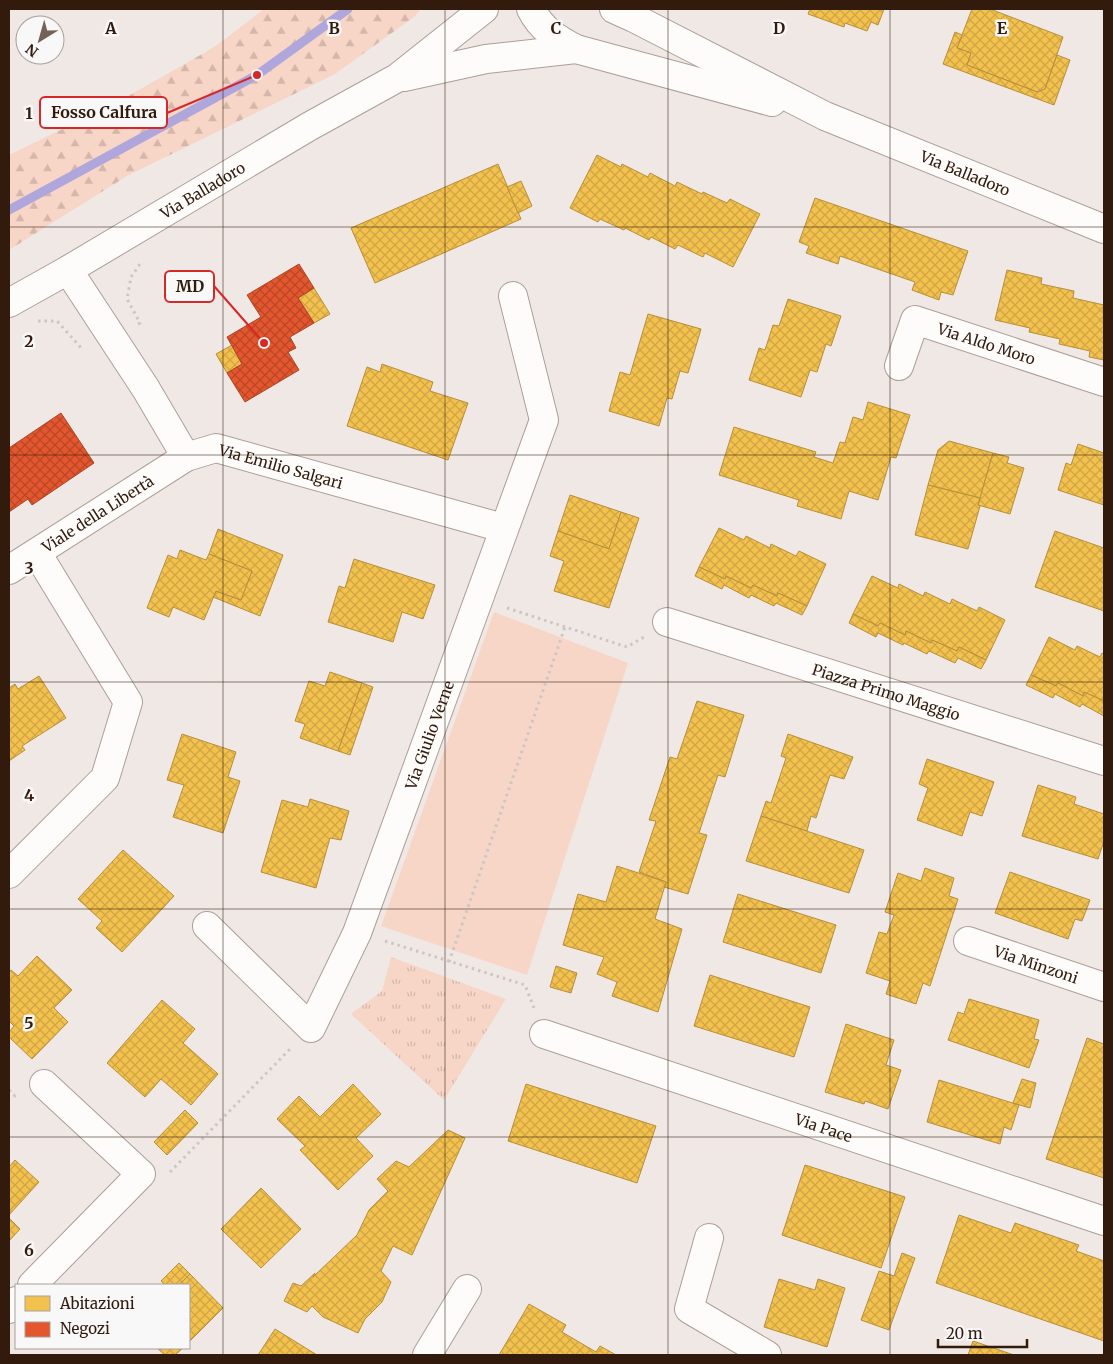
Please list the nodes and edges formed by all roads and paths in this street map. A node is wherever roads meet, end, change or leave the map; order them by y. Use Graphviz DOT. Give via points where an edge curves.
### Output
graph roads {
  1 [pos="484,9"];
  2 [pos="531,9"];
  3 [pos="624,12"];
  4 [pos="576,50"];
  5 [pos="397,78"];
  6 [pos="825,116"];
  7 [pos="1104,229"];
  8 [pos="144,256"];
  9 [pos="68,270"];
  10 [pos="513,296"];
  11 [pos="9,303"];
  12 [pos="30,321"];
  13 [pos="114,341"];
  14 [pos="899,366"];
  15 [pos="1104,382"];
  16 [pos="186,458"];
  17 [pos="503,528"];
  18 [pos="37,553"];
  19 [pos="9,570"];
  20 [pos="478,599"];
  21 [pos="667,622"];
  22 [pos="565,627"];
  23 [pos="1104,761"];
  24 [pos="9,874"];
  25 [pos="207,926"];
  26 [pos="357,933"];
  27 [pos="968,941"];
  28 [pos="449,962"];
  29 [pos="1104,987"];
  30 [pos="311,1028"];
  31 [pos="544,1034"];
  32 [pos="44,1084"];
  33 [pos="140,1174"];
  34 [pos="1104,1221"];
  35 [pos="709,1238"];
  36 [pos="33,1284"];
  37 [pos="467,1289"];
  38 [pos="427,1355"];
  39 [pos="767,1355"];
  1 -- 5 [label="street, Via Balladoro"];
  2 -- 4 [label="street, Via Balladoro" via="549,33"];
  3 -- 6 [label="street, Via Balladoro"];
  4 -- 5 [label="street, Via Balladoro" via="486,59"];
  4 -- 6 [label="street, Via Balladoro"];
  5 -- 9 [label="street, Via Balladoro"];
  6 -- 7 [label="street, Via Balladoro"];
  8 -- 13 [label="path" via="131,277 127,299 140,323"];
  9 -- 11 [label="street, Via Balladoro"];
  9 -- 13 [label="street"];
  10 -- 17 [label="street, Via Giulio Verne" via="544,420"];
  12 -- 13 [label="path" via="57,321 88,357"];
  13 -- 16 [label="street"];
  14 -- 15 [label="street, Via Aldo Moro" via="915,320"];
  16 -- 17 [label="street, Via Emilio Salgari" via="216,448"];
  16 -- 18 [label="street, Viale della Libertà"];
  17 -- 20 [label="street, Via Giulio Verne"];
  18 -- 19 [label="street, Viale della Libertà"];
  18 -- 24 [label="street" via="128,702 105,778"];
  20 -- 22 [label="path"];
  20 -- 26 [label="street, Via Giulio Verne"];
  21 -- 22 [label="path" via="627,647"];
  21 -- 23 [label="street, Piazza Primo Maggio"];
  22 -- 28 [label="path"];
  25 -- 30 [label="street"];
  26 -- 28 [label="path"];
  26 -- 30 [label="street, Via Giulio Verne"];
  27 -- 29 [label="street, Via Minzoni"];
  28 -- 31 [label="path" via="525,985"];
  30 -- 33 [label="path" via="167,1176"];
  31 -- 34 [label="street, Via Pace"];
  32 -- 33 [label="street"];
  33 -- 36 [label="street"];
  35 -- 39 [label="street" via="689,1309"];
  37 -- 38 [label="street"];
}
